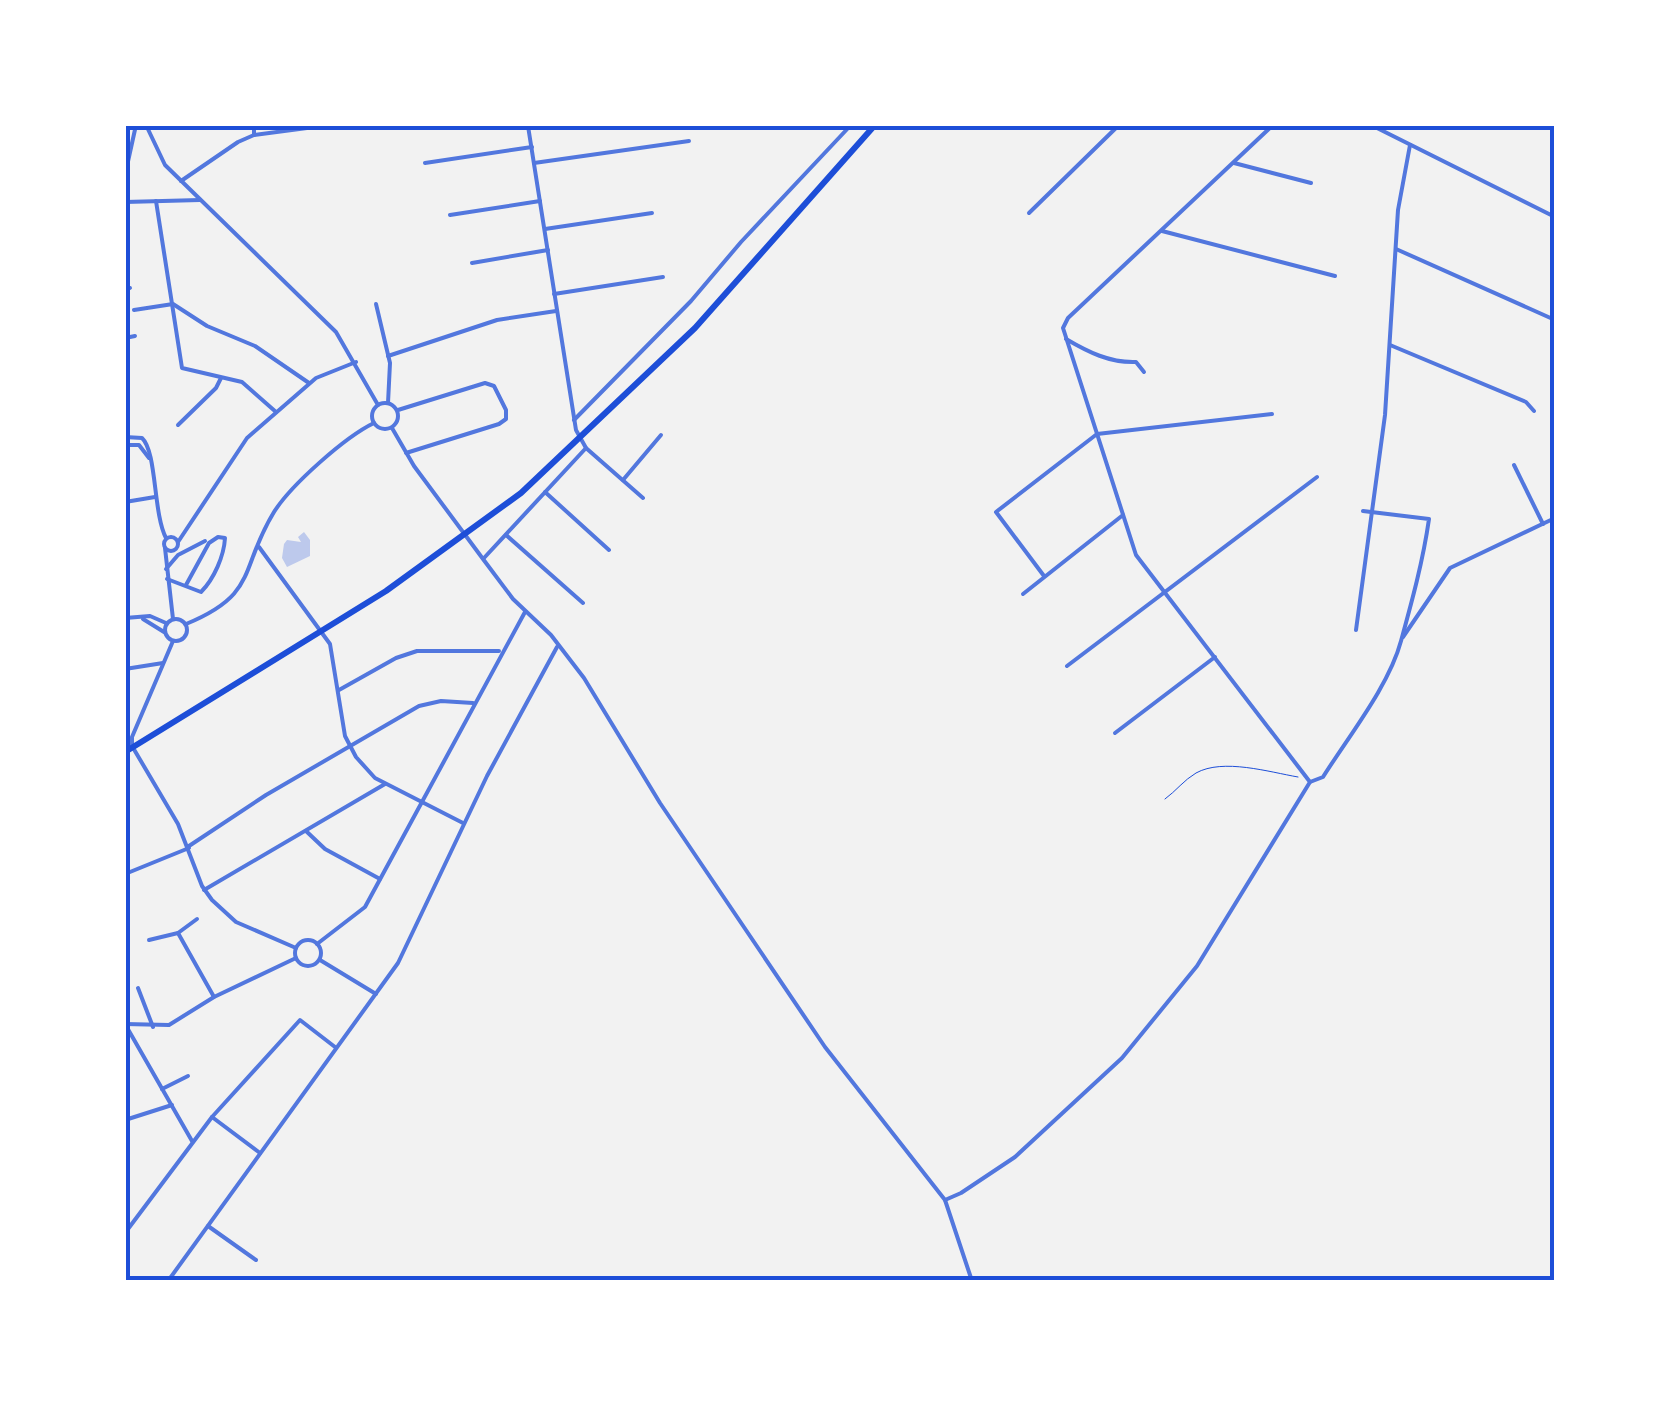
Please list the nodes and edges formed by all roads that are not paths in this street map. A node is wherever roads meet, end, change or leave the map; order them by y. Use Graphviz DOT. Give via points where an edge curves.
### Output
graph roads {
  1 [pos="136,125"];
  2 [pos="146,125"];
  3 [pos="254,125"];
  4 [pos="851,125"];
  5 [pos="876,125"];
  6 [pos="1119,125"];
  7 [pos="1273,125"];
  8 [pos="1370,125"];
  9 [pos="528,126"];
  10 [pos="307,128"];
  11 [pos="254,135"];
  12 [pos="690,141"];
  13 [pos="1410,144"];
  14 [pos="532,147"];
  15 [pos="1234,162"];
  16 [pos="426,163"];
  17 [pos="534,164"];
  18 [pos="125,175"];
  19 [pos="181,181"];
  20 [pos="1311,183"];
  21 [pos="202,198"];
  22 [pos="156,201"];
  23 [pos="540,201"];
  24 [pos="125,202"];
  25 [pos="652,213"];
  26 [pos="1029,213"];
  27 [pos="450,215"];
  28 [pos="1555,217"];
  29 [pos="545,229"];
  30 [pos="1162,231"];
  31 [pos="1396,249"];
  32 [pos="548,250"];
  33 [pos="472,263"];
  34 [pos="663,276"];
  35 [pos="1335,276"];
  36 [pos="554,294"];
  37 [pos="173,304"];
  38 [pos="376,304"];
  39 [pos="134,310"];
  40 [pos="556,311"];
  41 [pos="1555,320"];
  42 [pos="135,336"];
  43 [pos="125,338"];
  44 [pos="1066,338"];
  45 [pos="1390,344"];
  46 [pos="388,356"];
  47 [pos="356,362"];
  48 [pos="1144,372"];
  49 [pos="125,376"];
  50 [pos="221,378"];
  51 [pos="309,383"];
  52 [pos="388,403"];
  53 [pos="378,405"];
  54 [pos="398,410"];
  55 [pos="1534,411"];
  56 [pos="276,412"];
  57 [pos="125,414"];
  58 [pos="1272,414"];
  59 [pos="574,420"];
  60 [pos="374,424"];
  61 [pos="178,425"];
  62 [pos="392,428"];
  63 [pos="1097,434"];
  64 [pos="662,435"];
  65 [pos="125,437"];
  66 [pos="125,445"];
  67 [pos="586,448"];
  68 [pos="406,453"];
  69 [pos="150,458"];
  70 [pos="1514,465"];
  71 [pos="1317,477"];
  72 [pos="622,480"];
  73 [pos="544,492"];
  74 [pos="156,497"];
  75 [pos="644,498"];
  76 [pos="125,502"];
  77 [pos="1363,511"];
  78 [pos="1373,512"];
  79 [pos="1123,515"];
  80 [pos="1555,518"];
  81 [pos="1542,524"];
  82 [pos="506,535"];
  83 [pos="166,538"];
  84 [pos="206,541"];
  85 [pos="178,542"];
  86 [pos="259,547"];
  87 [pos="165,548"];
  88 [pos="609,550"];
  89 [pos="176,552"];
  90 [pos="477,552"];
  91 [pos="492,552"];
  92 [pos="483,559"];
  93 [pos="489,568"];
  94 [pos="166,569"];
  95 [pos="1044,576"];
  96 [pos="167,579"];
  97 [pos="186,585"];
  98 [pos="1166,592"];
  99 [pos="1023,594"];
  100 [pos="584,603"];
  101 [pos="525,612"];
  102 [pos="133,616"];
  103 [pos="125,618"];
  104 [pos="173,619"];
  105 [pos="166,624"];
  106 [pos="186,624"];
  107 [pos="1356,630"];
  108 [pos="164,632"];
  109 [pos="1403,637"];
  110 [pos="173,641"];
  111 [pos="557,646"];
  112 [pos="502,651"];
  113 [pos="1216,656"];
  114 [pos="163,664"];
  115 [pos="1068,666"];
  116 [pos="125,669"];
  117 [pos="339,690"];
  118 [pos="474,703"];
  119 [pos="1115,733"];
  120 [pos="349,746"];
  121 [pos="125,752"];
  122 [pos="1310,782"];
  123 [pos="386,784"];
  124 [pos="421,802"];
  125 [pos="464,823"];
  126 [pos="306,831"];
  127 [pos="189,847"];
  128 [pos="125,863"];
  129 [pos="127,873"];
  130 [pos="380,879"];
  131 [pos="204,890"];
  132 [pos="197,919"];
  133 [pos="178,933"];
  134 [pos="149,940"];
  135 [pos="317,944"];
  136 [pos="296,948"];
  137 [pos="296,958"];
  138 [pos="319,960"];
  139 [pos="138,988"];
  140 [pos="376,994"];
  141 [pos="214,997"];
  142 [pos="125,1024"];
  143 [pos="153,1027"];
  144 [pos="336,1048"];
  145 [pos="188,1076"];
  146 [pos="162,1088"];
  147 [pos="172,1105"];
  148 [pos="212,1118"];
  149 [pos="125,1120"];
  150 [pos="194,1142"];
  151 [pos="260,1153"];
  152 [pos="945,1200"];
  153 [pos="208,1226"];
  154 [pos="125,1233"];
  155 [pos="256,1260"];
  156 [pos="168,1281"];
  157 [pos="972,1281"];
  1 -- 18 [label="street"];
  2 -- 19 [label="street" via="165,165"];
  3 -- 11 [label="street"];
  4 -- 59 [label="street"];
  5 -- 121 [label="highway" via="695,328 560,460 370,601"];
  6 -- 26 [label="street"];
  7 -- 15 [label="street"];
  8 -- 13 [label="street"];
  9 -- 14 [label="street"];
  10 -- 11 [label="street"];
  11 -- 19 [label="street"];
  12 -- 17 [label="street"];
  13 -- 28 [label="street"];
  13 -- 31 [label="street"];
  14 -- 16 [label="street"];
  14 -- 17 [label="street"];
  15 -- 20 [label="street"];
  15 -- 30 [label="street"];
  17 -- 23 [label="street"];
  19 -- 21 [label="street"];
  21 -- 22 [label="street"];
  21 -- 47 [label="street" via="336,332"];
  22 -- 24 [label="street"];
  22 -- 37 [label="street"];
  23 -- 27 [label="street"];
  23 -- 29 [label="street"];
  25 -- 29 [label="street"];
  29 -- 32 [label="street"];
  30 -- 35 [label="street"];
  30 -- 44 [label="street" via="1068,318"];
  31 -- 41 [label="street"];
  31 -- 45 [label="street"];
  32 -- 33 [label="street"];
  32 -- 36 [label="street"];
  34 -- 36 [label="street"];
  36 -- 40 [label="street"];
  37 -- 39 [label="street"];
  37 -- 50 [label="street" via="182,368"];
  37 -- 51 [label="street"];
  38 -- 46 [label="street"];
  40 -- 46 [label="street" via="497,320"];
  40 -- 59 [label="street"];
  42 -- 43 [label="street"];
  44 -- 48 [label="street" via="1097,356 1136,362"];
  44 -- 63 [label="street"];
  45 -- 55 [label="street"];
  45 -- 78 [label="street"];
  46 -- 52 [label="street"];
  47 -- 51 [label="street"];
  47 -- 53 [label="street"];
  49 -- 57 [label="street"];
  50 -- 56 [label="street" via="242,382"];
  50 -- 61 [label="street"];
  51 -- 56 [label="street"];
  52 -- 53 [label="street"];
  52 -- 54 [label="street"];
  53 -- 60 [label="street"];
  54 -- 62 [label="street"];
  54 -- 68 [label="street" via="485,383 494,386 506,410 499,424"];
  56 -- 85 [label="street" via="247,438"];
  58 -- 63 [label="street"];
  59 -- 67 [label="street"];
  60 -- 62 [label="street"];
  60 -- 86 [label="street" via="346,439 282,500"];
  62 -- 68 [label="street"];
  63 -- 79 [label="street"];
  63 -- 95 [label="street" via="996,512"];
  64 -- 72 [label="street"];
  65 -- 69 [label="street" via="147,442"];
  66 -- 69 [label="street" via="139,445"];
  67 -- 72 [label="street"];
  67 -- 73 [label="street"];
  68 -- 90 [label="street"];
  69 -- 74 [label="street"];
  70 -- 81 [label="street"];
  71 -- 98 [label="street"];
  72 -- 75 [label="street"];
  73 -- 82 [label="street"];
  73 -- 88 [label="street"];
  74 -- 76 [label="street"];
  74 -- 83 [label="street"];
  77 -- 78 [label="street"];
  78 -- 107 [label="street"];
  78 -- 109 [label="street" via="1429,519"];
  79 -- 95 [label="street"];
  79 -- 98 [label="street" via="1136,556"];
  80 -- 81 [label="street"];
  81 -- 109 [label="street" via="1450,568"];
  82 -- 91 [label="street"];
  82 -- 100 [label="street"];
  83 -- 85 [label="street"];
  83 -- 87 [label="street"];
  84 -- 89 [label="street"];
  85 -- 89 [label="street"];
  86 -- 106 [label="street" via="235,596"];
  86 -- 117 [label="street" via="327,638"];
  87 -- 89 [label="street"];
  87 -- 94 [label="street"];
  89 -- 94 [label="street"];
  90 -- 91 [label="street"];
  90 -- 92 [label="street"];
  91 -- 92 [label="street"];
  91 -- 93 [label="street"];
  92 -- 93 [label="street"];
  93 -- 101 [label="street"];
  94 -- 96 [label="street"];
  95 -- 99 [label="street"];
  96 -- 97 [label="street"];
  96 -- 104 [label="street"];
  97 -- 97 [label="street" via="209,543 225,538 204,590"];
  98 -- 113 [label="street"];
  98 -- 115 [label="street"];
  101 -- 111 [label="street"];
  101 -- 112 [label="street"];
  102 -- 103 [label="street"];
  102 -- 105 [label="street"];
  102 -- 108 [label="street"];
  104 -- 105 [label="street"];
  104 -- 106 [label="street"];
  105 -- 108 [label="street"];
  106 -- 110 [label="street" via="184,638"];
  108 -- 110 [label="street"];
  109 -- 122 [label="street" via="1323,777"];
  110 -- 114 [label="street"];
  111 -- 125 [label="street"];
  111 -- 152 [label="street" via="825,1048"];
  112 -- 117 [label="street" via="417,651"];
  112 -- 118 [label="street"];
  113 -- 119 [label="street"];
  113 -- 122 [label="street"];
  114 -- 116 [label="street"];
  114 -- 127 [label="street" via="132,746"];
  117 -- 120 [label="street"];
  118 -- 120 [label="street" via="426,703"];
  118 -- 124 [label="street"];
  120 -- 123 [label="street"];
  120 -- 127 [label="street"];
  122 -- 152 [label="street" via="1197,966 1122,1058 1015,1157"];
  123 -- 124 [label="street"];
  123 -- 126 [label="street"];
  124 -- 125 [label="street"];
  124 -- 130 [label="street"];
  125 -- 140 [label="street" via="406,948"];
  126 -- 130 [label="street" via="328,852"];
  126 -- 131 [label="street"];
  127 -- 129 [label="street"];
  127 -- 131 [label="street"];
  128 -- 129 [label="street"];
  130 -- 135 [label="street" via="361,911"];
  131 -- 136 [label="street" via="236,922"];
  132 -- 133 [label="street"];
  133 -- 134 [label="street"];
  133 -- 141 [label="street"];
  135 -- 136 [label="street" via="304,941"];
  135 -- 138 [label="street"];
  136 -- 137 [label="street"];
  137 -- 138 [label="street" via="306,966"];
  137 -- 141 [label="street"];
  138 -- 140 [label="street"];
  139 -- 143 [label="street"];
  140 -- 144 [label="street"];
  141 -- 143 [label="street" via="181,1020"];
  142 -- 143 [label="street"];
  142 -- 146 [label="street"];
  144 -- 148 [label="street" via="300,1020"];
  144 -- 151 [label="street"];
  145 -- 146 [label="street"];
  146 -- 147 [label="street"];
  147 -- 149 [label="street"];
  147 -- 150 [label="street"];
  148 -- 150 [label="street"];
  148 -- 151 [label="street"];
  150 -- 154 [label="street"];
  151 -- 153 [label="street"];
  152 -- 157 [label="street"];
  153 -- 155 [label="street"];
  153 -- 156 [label="street"];
}
